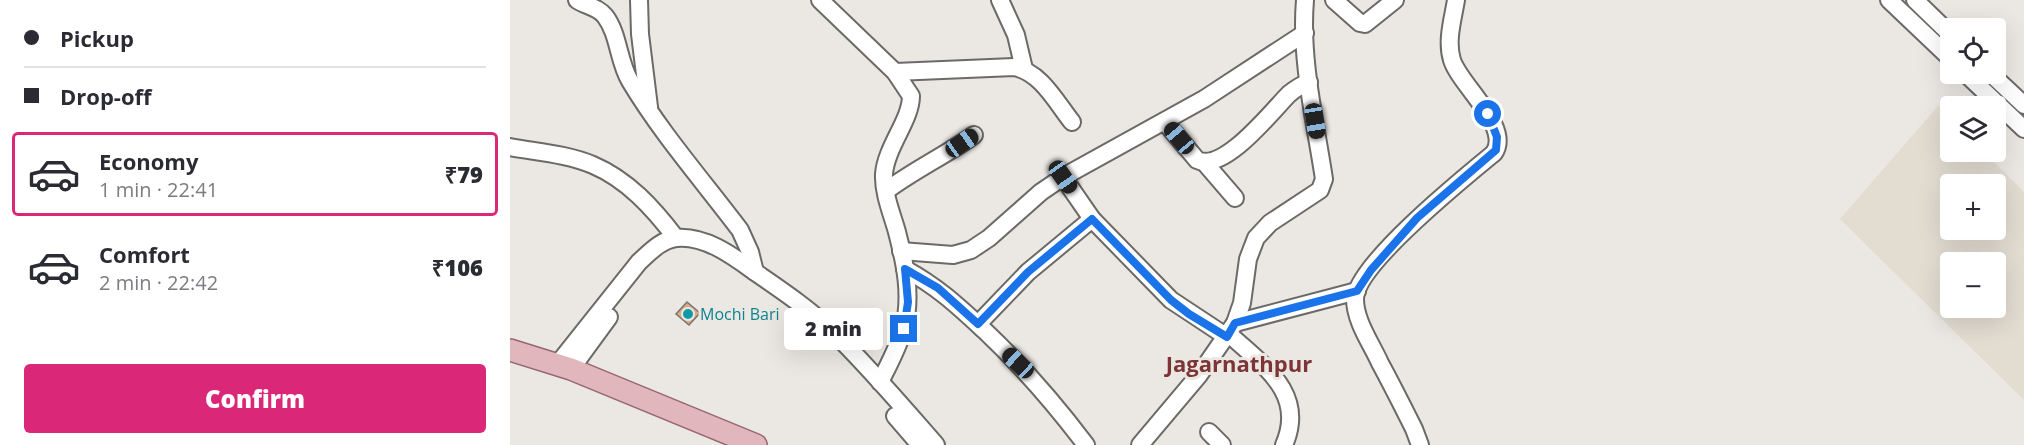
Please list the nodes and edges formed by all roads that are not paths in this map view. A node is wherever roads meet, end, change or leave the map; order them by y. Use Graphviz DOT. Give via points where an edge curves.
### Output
graph roads {
  1 [pos="577,0"];
  2 [pos="639,0"];
  3 [pos="820,0"];
  4 [pos="1000,0"];
  5 [pos="1305,0"];
  6 [pos="1334,0"];
  7 [pos="1395,0"];
  8 [pos="1456,0"];
  9 [pos="1889,0"];
  10 [pos="1915,0"];
  11 [pos="1940,24"];
  12 [pos="1305,33"];
  13 [pos="1940,48"];
  14 [pos="1024,69"];
  15 [pos="895,72"];
  16 [pos="1309,82"];
  17 [pos="1977,84"];
  18 [pos="2018,92"];
  19 [pos="2024,105"];
  20 [pos="649,111"];
  21 [pos="1072,122"];
  22 [pos="1166,122"];
  23 [pos="2024,129"];
  24 [pos="974,135"];
  25 [pos="510,147"];
  26 [pos="1204,162"];
  27 [pos="1063,177"];
  28 [pos="886,191"];
  29 [pos="1234,198"];
  30 [pos="1092,219"];
  31 [pos="676,238"];
  32 [pos="901,251"];
  33 [pos="905,269"];
  34 [pos="755,272"];
  35 [pos="1357,291"];
  36 [pos="978,324"];
  37 [pos="1230,331"];
  38 [pos="510,350"];
  39 [pos="510,363"];
  40 [pos="564,367"];
  41 [pos="880,382"];
  42 [pos="1209,432"];
  43 [pos="1418,444"];
  44 [pos="729,445"];
  45 [pos="756,445"];
  46 [pos="920,445"];
  47 [pos="936,445"];
  48 [pos="1086,445"];
  49 [pos="1140,445"];
  50 [pos="1222,445"];
  51 [pos="1284,445"];
  1 -- 20 [label="street" via="600,11 607,19 626,74"];
  2 -- 20 [label="street"];
  3 -- 15 [label="street"];
  4 -- 14 [label="street" via="1016,35"];
  5 -- 12 [label="street"];
  6 -- 7 [label="street" via="1365,24"];
  8 -- 35 [label="street" via="1449,42 1451,59 1491,120 1497,147 1417,218"];
  9 -- 13 [label="street"];
  10 -- 11 [label="street"];
  12 -- 16 [label="street"];
  12 -- 22 [label="street"];
  14 -- 15 [label="street"];
  14 -- 21 [label="street"];
  15 -- 28 [label="street" via="911,102 886,162"];
  16 -- 26 [label="street" via="1289,94 1238,147"];
  16 -- 37 [label="street" via="1324,184 1256,238 1248,259 1242,303"];
  17 -- 23 [label="street"];
  18 -- 19 [label="street"];
  20 -- 34 [label="street" via="740,230"];
  22 -- 26 [label="street" via="1197,160"];
  22 -- 27 [label="street"];
  24 -- 28 [label="street"];
  25 -- 31 [label="street" via="592,164 635,191"];
  26 -- 29 [label="street"];
  27 -- 30 [label="street"];
  27 -- 32 [label="street" via="971,250 953,255"];
  28 -- 32 [label="street"];
  30 -- 36 [label="street" via="1028,272"];
  30 -- 37 [label="street" via="1171,300 1189,314"];
  31 -- 34 [label="street" via="703,241"];
  31 -- 40 [label="street" via="664,241 639,262"];
  32 -- 33 [label="street"];
  33 -- 36 [label="street" via="938,288"];
  33 -- 41 [label="street" via="905,322"];
  34 -- 41 [label="street" via="829,329"];
  35 -- 37 [label="street"];
  35 -- 43 [label="street" via="1361,325"];
  36 -- 48 [label="street" via="1035,380"];
  37 -- 49 [label="street"];
  37 -- 51 [label="street" via="1287,396 1291,427"];
  38 -- 40 [label="main road"];
  39 -- 44 [label="main road" via="581,386"];
  40 -- 45 [label="main road"];
  40 -- 46 [label="street" via="655,260 673,250 692,250 735,269 802,319 869,385"];
  41 -- 47 [label="street"];
  42 -- 50 [label="street"];
}
